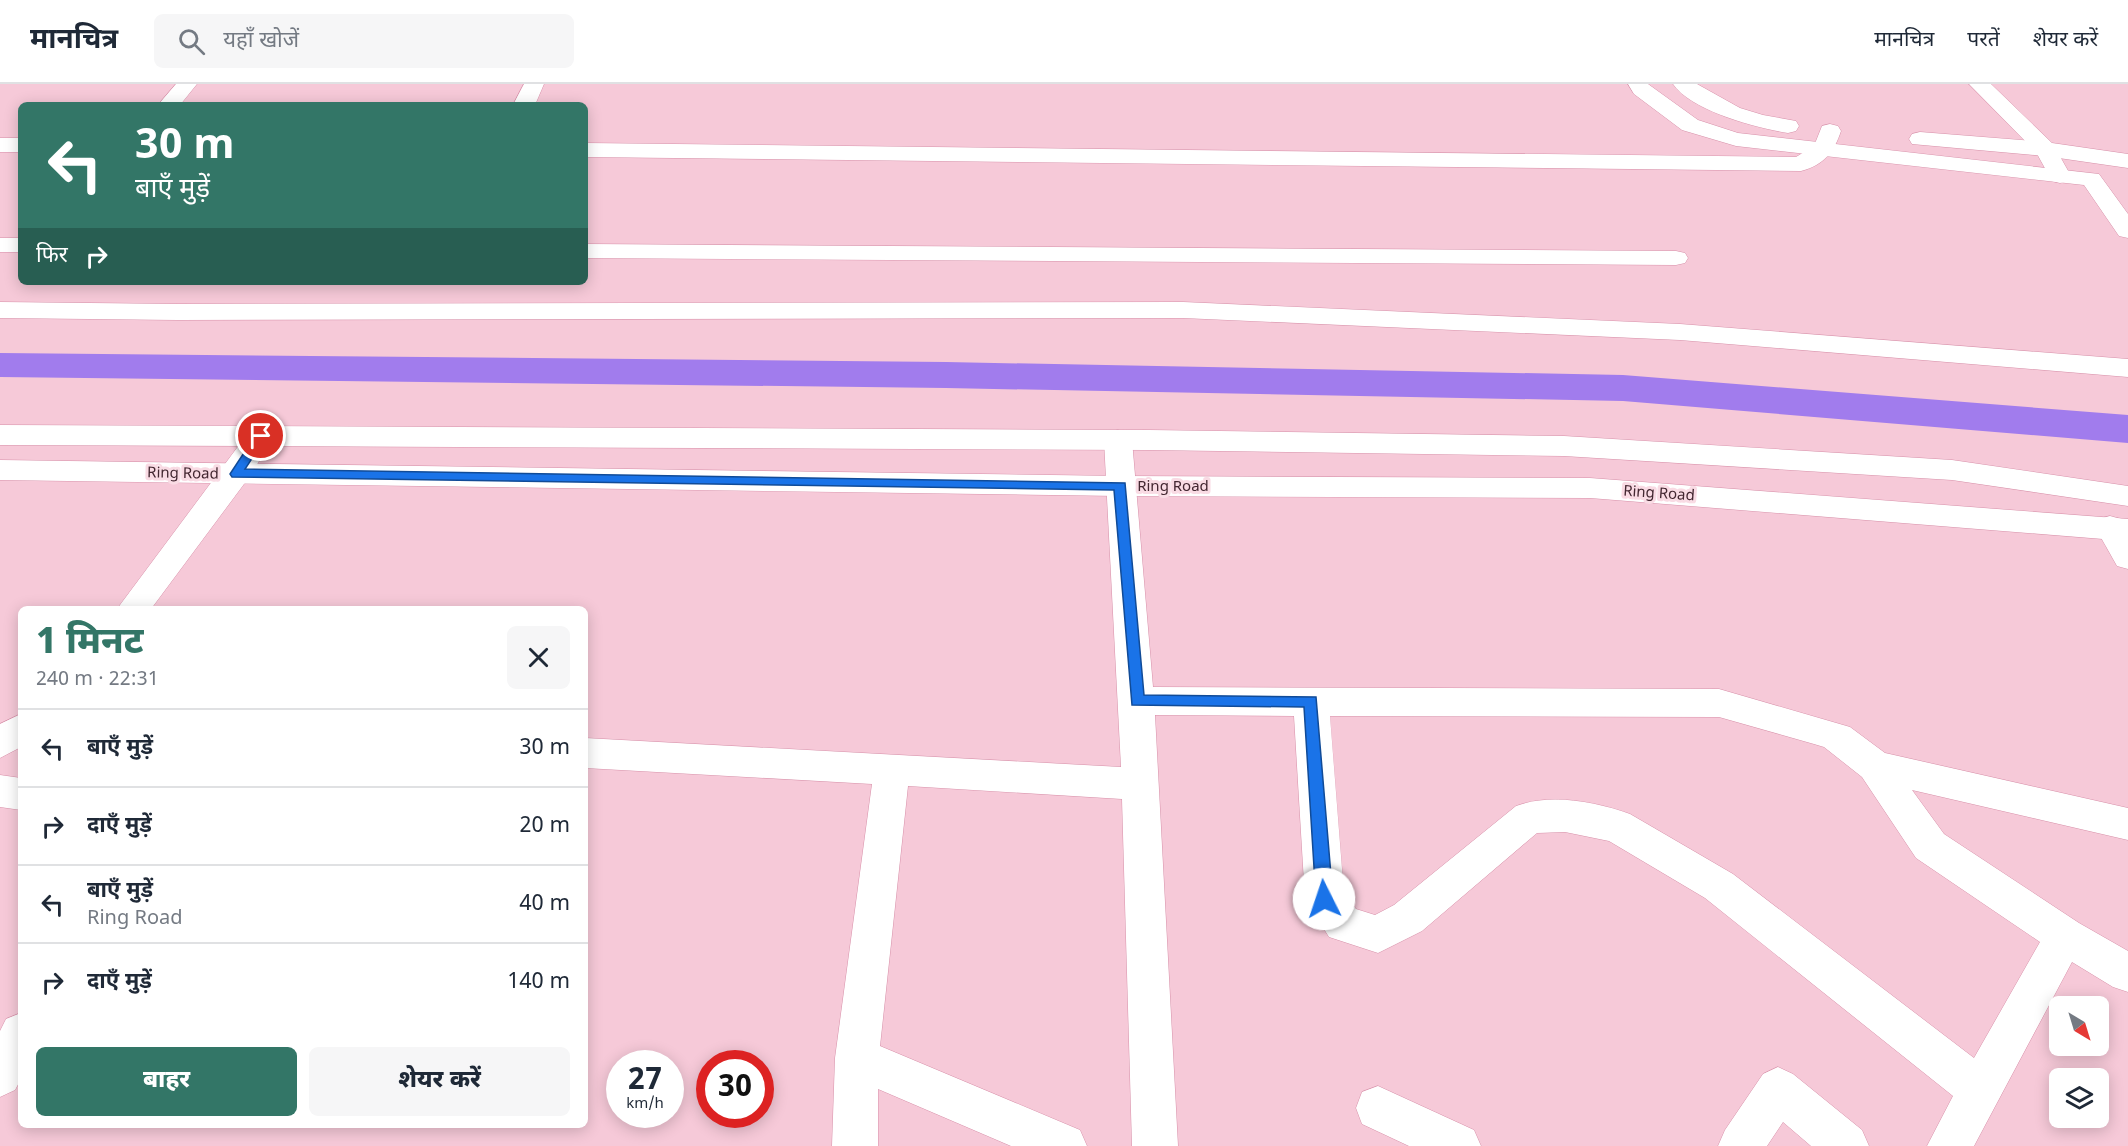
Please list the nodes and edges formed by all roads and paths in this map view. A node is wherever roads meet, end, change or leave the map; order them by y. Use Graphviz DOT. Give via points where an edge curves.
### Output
graph roads {
  1 [pos="187,84"];
  2 [pos="534,84"];
  3 [pos="1638,84"];
  4 [pos="1683,84"];
  5 [pos="1979,84"];
  6 [pos="172,102"];
  7 [pos="525,102"];
  8 [pos="1827,140"];
  9 [pos="0,145"];
  10 [pos="18,145"];
  11 [pos="2045,149"];
  12 [pos="588,150"];
  13 [pos="2076,153"];
  14 [pos="2128,161"];
  15 [pos="2060,176"];
  16 [pos="2091,179"];
  17 [pos="2119,183"];
  18 [pos="2128,231"];
  19 [pos="0,245"];
  20 [pos="18,245"];
  21 [pos="588,251"];
  22 [pos="1676,258"];
  23 [pos="0,310"];
  24 [pos="2128,368"];
  25 [pos="0,435"];
  26 [pos="261,436"];
  27 [pos="1118,440"];
  28 [pos="0,470"];
  29 [pos="236,474"];
  30 [pos="1120,486"];
  31 [pos="2128,495"];
  32 [pos="2119,529"];
  33 [pos="2128,558"];
  34 [pos="135,606"];
  35 [pos="1137,701"];
  36 [pos="1311,701"];
  37 [pos="18,730"];
  38 [pos="0,743"];
  39 [pos="588,753"];
  40 [pos="1875,766"];
  41 [pos="892,769"];
  42 [pos="1140,784"];
  43 [pos="0,791"];
  44 [pos="18,794"];
  45 [pos="2128,824"];
  46 [pos="2065,936"];
  47 [pos="2128,973"];
  48 [pos="18,1040"];
  49 [pos="857,1058"];
  50 [pos="0,1075"];
  51 [pos="1980,1090"];
  52 [pos="1378,1108"];
  53 [pos="855,1146"];
  54 [pos="1064,1146"];
  55 [pos="1155,1146"];
  56 [pos="1458,1146"];
  57 [pos="1741,1146"];
  58 [pos="1846,1146"];
  59 [pos="1950,1146"];
  1 -- 6 [label="street"];
  2 -- 7 [label="street"];
  3 -- 8 [label="street" via="1690,125 1736,139"];
  4 -- 8 [label="street" via="1713,105 1757,122"];
  5 -- 11 [label="street"];
  8 -- 11 [label="street"];
  8 -- 12 [label="street" via="1801,164"];
  8 -- 15 [label="street"];
  9 -- 10 [label="street"];
  11 -- 13 [label="street"];
  11 -- 15 [label="street"];
  13 -- 14 [label="street"];
  13 -- 16 [label="street"];
  15 -- 16 [label="street"];
  16 -- 17 [label="street"];
  16 -- 18 [label="street"];
  19 -- 20 [label="street"];
  21 -- 22 [label="street"];
  23 -- 24 [label="street" via="1183,310 1680,332"];
  25 -- 26 [label="street"];
  26 -- 27 [label="street"];
  26 -- 29 [label="street"];
  27 -- 30 [label="street"];
  27 -- 31 [label="street" via="1563,446 1952,471"];
  28 -- 29 [label="street, Ring Road"];
  29 -- 30 [label="street, Ring Road"];
  29 -- 34 [label="street"];
  30 -- 32 [label="street, Ring Road" via="1590,488"];
  30 -- 35 [label="street"];
  32 -- 33 [label="street"];
  35 -- 36 [label="street"];
  35 -- 42 [label="street"];
  36 -- 40 [label="street" via="1719,703 1837,737"];
  36 -- 51 [label="street" via="1324,899 1343,924 1378,934 1408,918 1529,817 1565,816 1617,826 1719,886"];
  37 -- 38 [label="street"];
  39 -- 41 [label="street"];
  40 -- 45 [label="street"];
  40 -- 46 [label="street" via="1930,846"];
  41 -- 42 [label="street"];
  41 -- 49 [label="street"];
  42 -- 55 [label="street"];
  43 -- 44 [label="street"];
  46 -- 47 [label="street"];
  46 -- 51 [label="street"];
  48 -- 50 [label="street"];
  49 -- 53 [label="street"];
  49 -- 54 [label="street"];
  51 -- 59 [label="street"];
  52 -- 56 [label="street"];
  57 -- 58 [label="street" via="1778,1089"];
}
